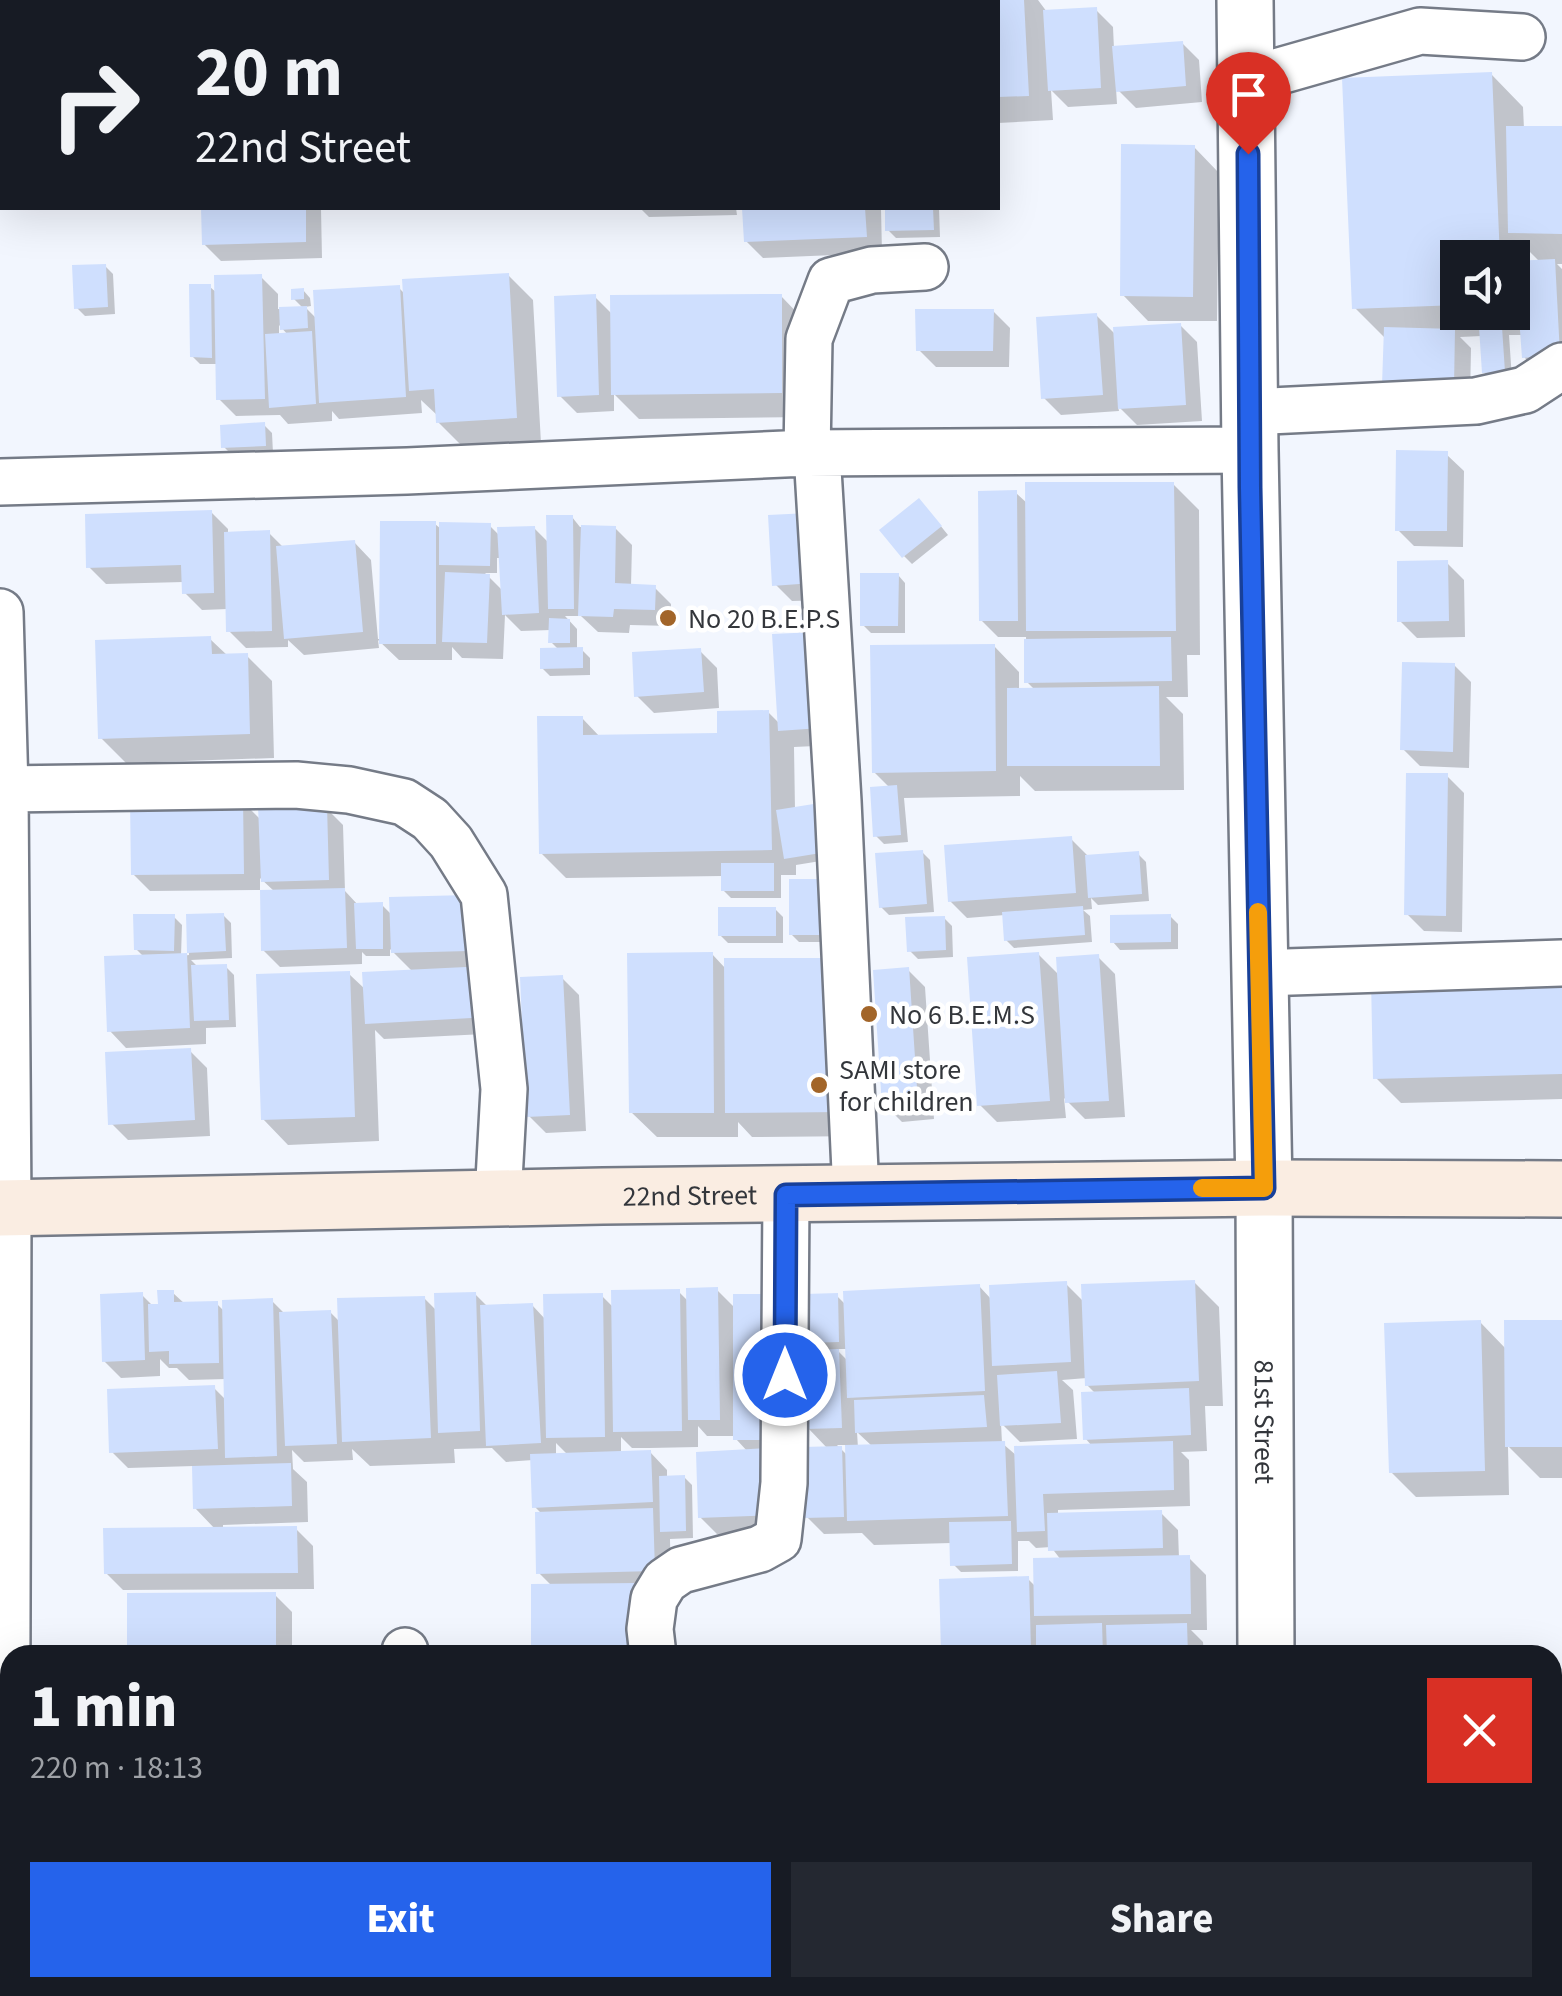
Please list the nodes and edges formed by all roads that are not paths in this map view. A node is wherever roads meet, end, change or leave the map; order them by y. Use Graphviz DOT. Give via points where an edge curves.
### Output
graph roads {
  1 [pos="1245,0"];
  2 [pos="1522,37"];
  3 [pos="1248,80"];
  4 [pos="925,268"];
  5 [pos="1562,366"];
  6 [pos="1250,431"];
  7 [pos="812,453"];
  8 [pos="0,482"];
  9 [pos="0,612"];
  10 [pos="5,789"];
  11 [pos="1562,963"];
  12 [pos="1259,973"];
  13 [pos="1264,1188"];
  14 [pos="1562,1189"];
  15 [pos="856,1193"];
  16 [pos="786,1195"];
  17 [pos="498,1198"];
  18 [pos="4,1208"];
  19 [pos="5,1645"];
  20 [pos="652,1645"];
  21 [pos="1266,1645"];
  1 -- 3 [label="street, 81st Street"];
  2 -- 3 [label="street" via="1420,31"];
  3 -- 6 [label="street, 81st Street"];
  4 -- 7 [label="street" via="872,270 831,281 809,339"];
  5 -- 6 [label="street" via="1524,390 1476,401"];
  6 -- 7 [label="street"];
  6 -- 12 [label="street, 81st Street"];
  7 -- 8 [label="street"];
  7 -- 15 [label="street" via="837,782"];
  9 -- 10 [label="street"];
  10 -- 17 [label="street" via="296,785 404,802 430,819 484,895 504,1089"];
  10 -- 18 [label="street"];
  11 -- 12 [label="street"];
  12 -- 13 [label="street, 81st Street"];
  13 -- 14 [label="main road, 22nd Street"];
  13 -- 15 [label="main road, 22nd Street"];
  13 -- 21 [label="street, 81st Street"];
  15 -- 16 [label="main road, 22nd Street"];
  16 -- 17 [label="main road, 22nd Street"];
  16 -- 20 [label="street" via="778,1539 681,1570 665,1582 654,1598"];
  17 -- 18 [label="main road, 22nd Street"];
  18 -- 19 [label="street"];
}
